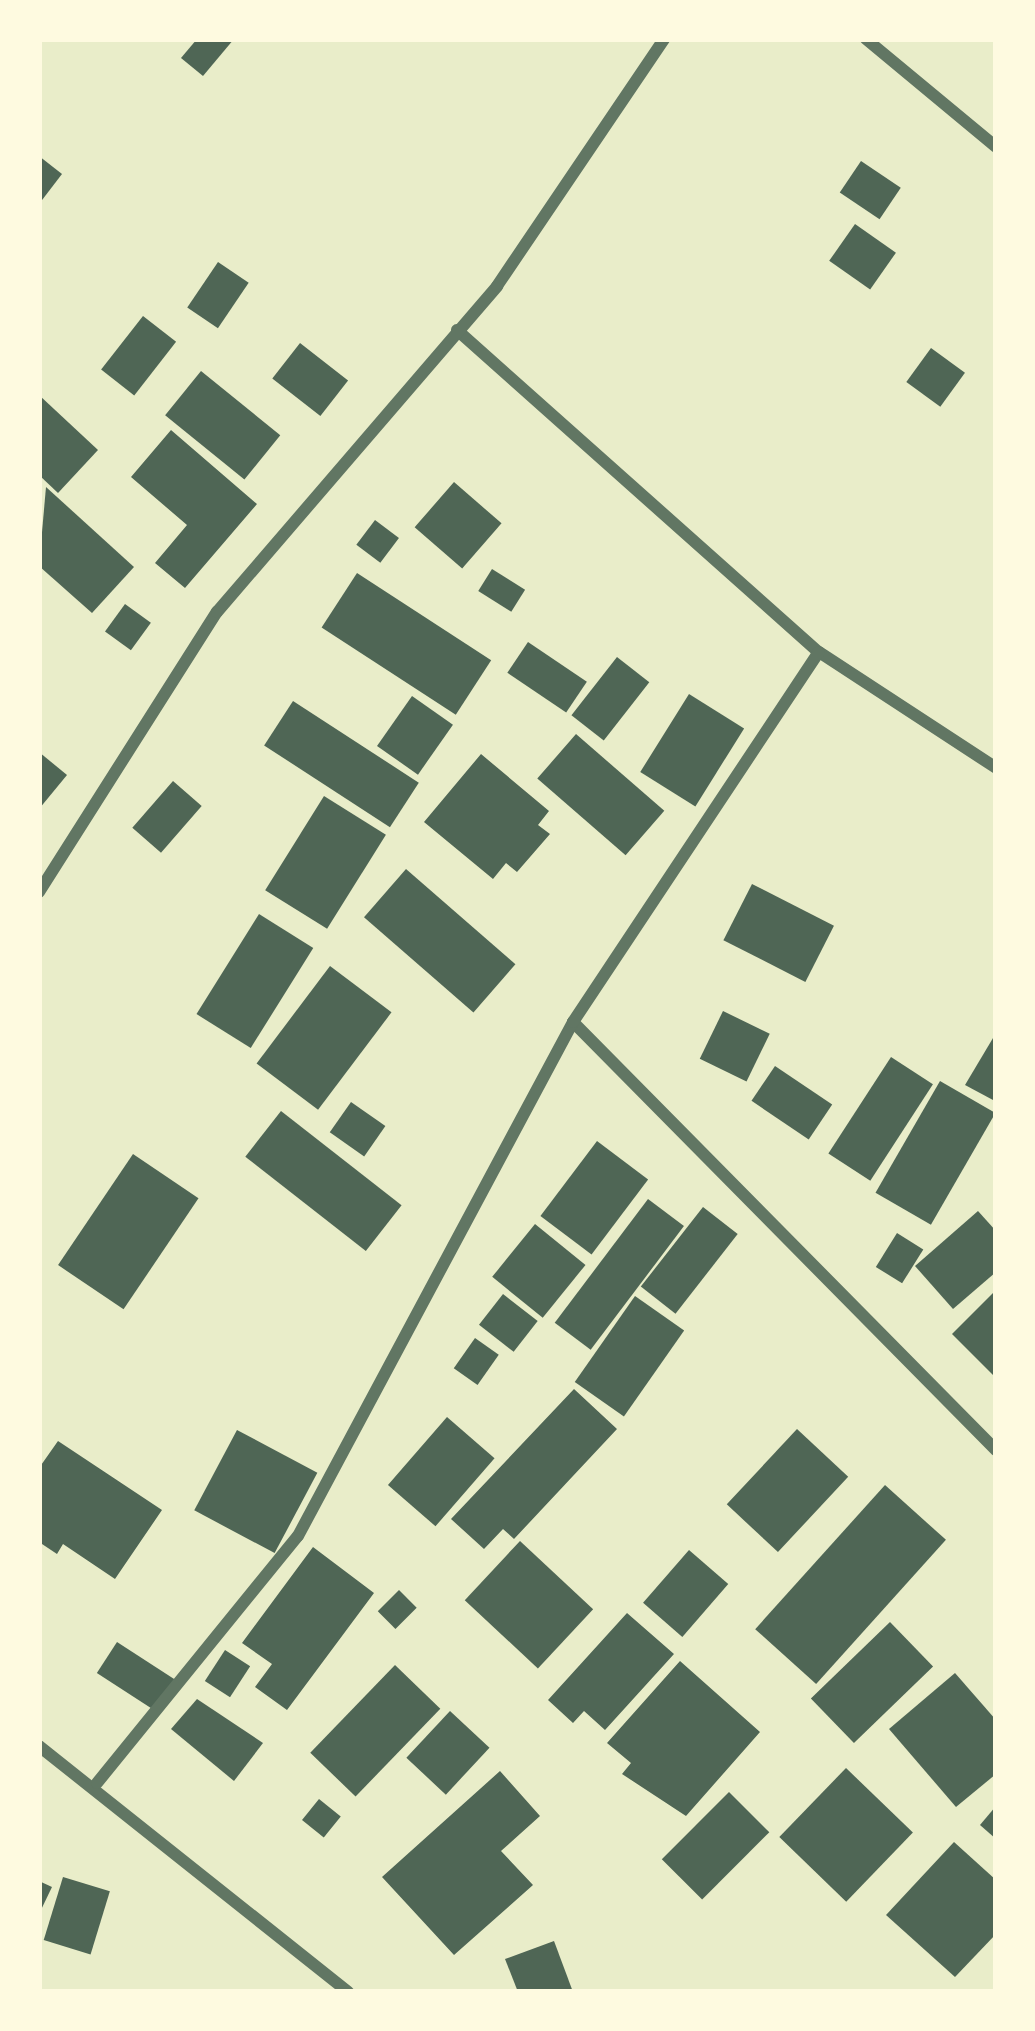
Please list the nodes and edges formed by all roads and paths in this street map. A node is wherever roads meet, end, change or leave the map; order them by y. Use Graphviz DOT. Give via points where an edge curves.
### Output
graph roads {
  1 [pos="664,39"];
  2 [pos="866,39"];
  3 [pos="996,147"];
  4 [pos="457,329"];
  5 [pos="819,652"];
  6 [pos="996,768"];
  7 [pos="39,892"];
  8 [pos="573,1022"];
  9 [pos="996,1450"];
  10 [pos="39,1746"];
  11 [pos="97,1783"];
  12 [pos="348,1992"];
  1 -- 4 [label="street"];
  2 -- 3 [label="street"];
  4 -- 5 [label="street"];
  4 -- 7 [label="street" via="217,612"];
  5 -- 6 [label="street"];
  5 -- 8 [label="street"];
  8 -- 9 [label="street"];
  8 -- 11 [label="street" via="298,1536"];
  10 -- 11 [label="street"];
  11 -- 12 [label="street"];
}
